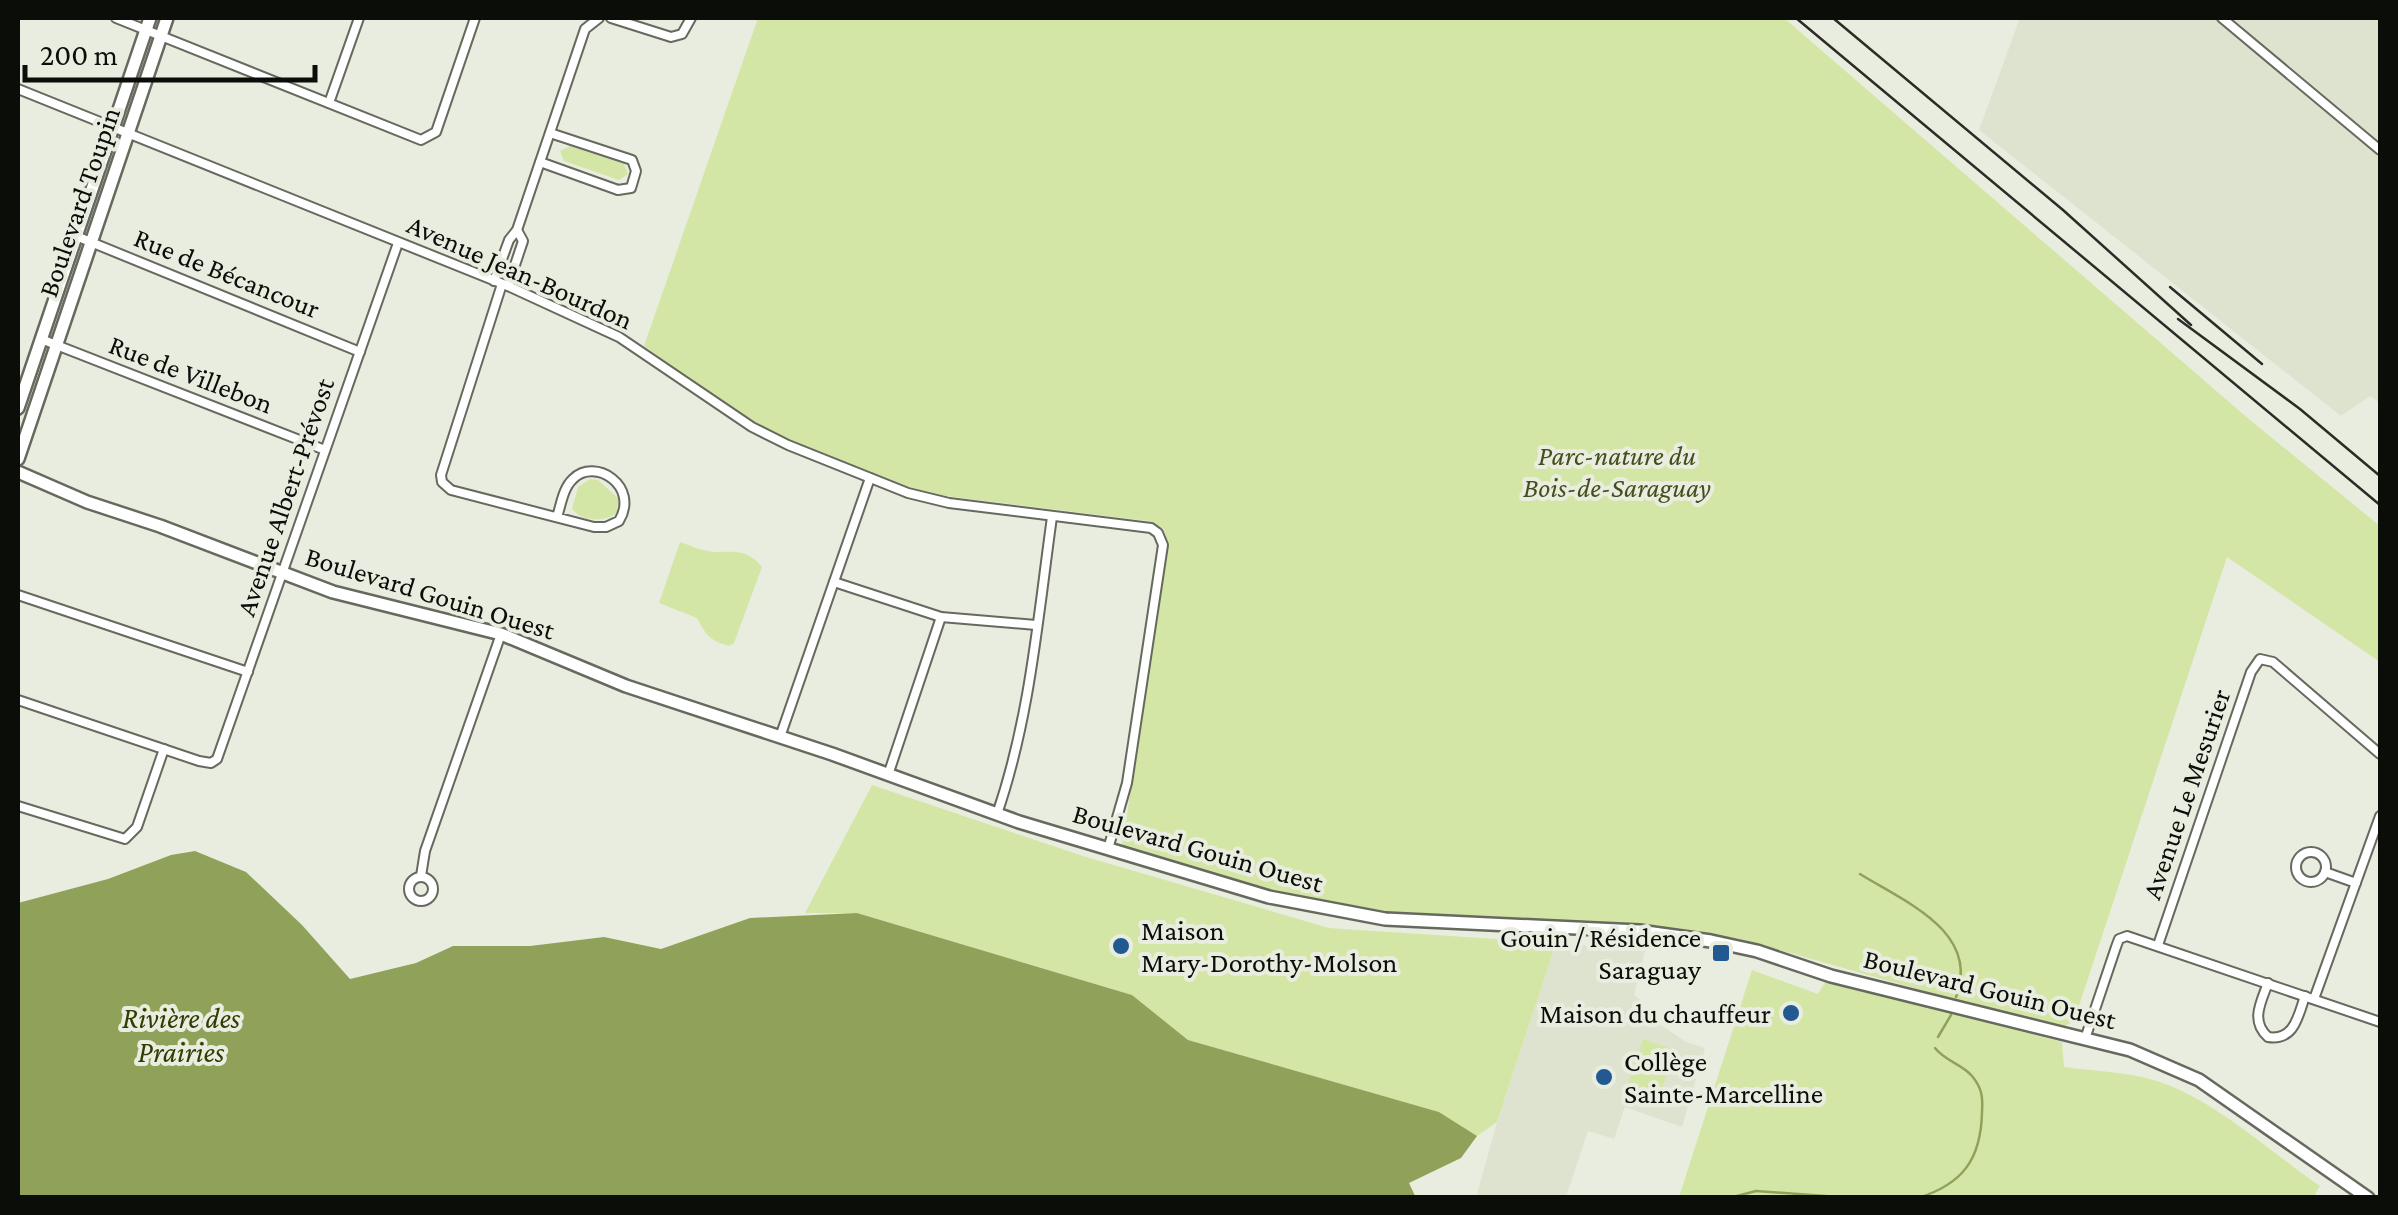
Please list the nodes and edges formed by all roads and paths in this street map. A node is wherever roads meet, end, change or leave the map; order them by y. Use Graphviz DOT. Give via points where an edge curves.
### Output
graph roads {
  1 [pos="116,18"];
  2 [pos="167,18"];
  3 [pos="360,18"];
  4 [pos="475,18"];
  5 [pos="599,18"];
  6 [pos="611,18"];
  7 [pos="691,18"];
  8 [pos="2222,18"];
  9 [pos="148,24"];
  10 [pos="161,36"];
  11 [pos="18,91"];
  12 [pos="329,103"];
  13 [pos="114,128"];
  14 [pos="550,134"];
  15 [pos="128,135"];
  16 [pos="2380,150"];
  17 [pos="540,162"];
  18 [pos="517,230"];
  19 [pos="76,236"];
  20 [pos="91,241"];
  21 [pos="398,243"];
  22 [pos="501,284"];
  23 [pos="41,339"];
  24 [pos="57,345"];
  25 [pos="360,352"];
  26 [pos="18,408"];
  27 [pos="325,450"];
  28 [pos="18,459"];
  29 [pos="18,472"];
  30 [pos="870,478"];
  31 [pos="1052,516"];
  32 [pos="557,518"];
  33 [pos="282,574"];
  34 [pos="834,582"];
  35 [pos="18,595"];
  36 [pos="941,617"];
  37 [pos="1036,626"];
  38 [pos="501,634"];
  39 [pos="248,672"];
  40 [pos="18,700"];
  41 [pos="780,736"];
  42 [pos="164,749"];
  43 [pos="2380,754"];
  44 [pos="888,775"];
  45 [pos="18,806"];
  46 [pos="996,814"];
  47 [pos="2380,816"];
  48 [pos="1108,849"];
  49 [pos="2326,872"];
  50 [pos="421,876"];
  51 [pos="2356,884"];
  52 [pos="2158,945"];
  53 [pos="2268,983"];
  54 [pos="2310,998"];
  55 [pos="2380,1022"];
  56 [pos="2085,1039"];
  57 [pos="2368,1198"];
  1 -- 9 [label="street"];
  2 -- 10 [label="street, Boulevard Toupin"];
  3 -- 12 [label="street"];
  4 -- 12 [label="street" via="436,132 420,140"];
  5 -- 14 [label="street" via="585,30"];
  6 -- 7 [label="street" via="671,37 682,34"];
  8 -- 16 [label="street"];
  9 -- 10 [label="street"];
  9 -- 13 [label="street, Boulevard Toupin"];
  10 -- 12 [label="street"];
  10 -- 15 [label="street, Boulevard Toupin"];
  11 -- 13 [label="street, Avenue Jean-Bourdon"];
  13 -- 15 [label="street, Avenue Jean-Bourdon"];
  13 -- 19 [label="street, Boulevard Toupin"];
  14 -- 17 [label="street"];
  14 -- 17 [label="street" via="632,160 631,188 618,190"];
  15 -- 20 [label="street, Boulevard Toupin"];
  15 -- 21 [label="street, Avenue Jean-Bourdon"];
  17 -- 18 [label="street"];
  18 -- 22 [label="street" via="508,240"];
  18 -- 22 [label="street" via="523,240"];
  19 -- 20 [label="street, Rue de Bécancour"];
  19 -- 23 [label="street, Boulevard Toupin"];
  20 -- 24 [label="street, Boulevard Toupin"];
  20 -- 25 [label="street, Rue de Bécancour"];
  21 -- 22 [label="street, Avenue Jean-Bourdon"];
  21 -- 25 [label="street, Avenue Albert-Prévost"];
  22 -- 30 [label="street, Avenue Jean-Bourdon" via="619,337 788,446"];
  22 -- 32 [label="street" via="442,482"];
  23 -- 24 [label="street, Rue de Villebon"];
  23 -- 26 [label="street, Boulevard Toupin"];
  24 -- 27 [label="street, Rue de Villebon"];
  24 -- 28 [label="street, Boulevard Toupin"];
  25 -- 27 [label="street, Avenue Albert-Prévost"];
  27 -- 33 [label="street, Avenue Albert-Prévost"];
  29 -- 33 [label="street, Boulevard Gouin Ouest"];
  30 -- 31 [label="street, Avenue Jean-Bourdon" via="949,504"];
  30 -- 34 [label="street"];
  31 -- 37 [label="street"];
  31 -- 48 [label="street, Avenue Jean-Bourdon" via="1151,528 1162,545 1127,783"];
  32 -- 32 [label="street" via="606,527 619,522 623,490 610,478 584,472 570,482"];
  33 -- 38 [label="street, Boulevard Gouin Ouest" via="381,607"];
  33 -- 39 [label="street, Avenue Albert-Prévost"];
  34 -- 36 [label="street"];
  34 -- 41 [label="street"];
  35 -- 39 [label="street"];
  36 -- 37 [label="street"];
  36 -- 44 [label="street"];
  37 -- 46 [label="street" via="1018,746"];
  38 -- 41 [label="street, Boulevard Gouin Ouest" via="626,686"];
  38 -- 50 [label="street"];
  39 -- 42 [label="street, Avenue Albert-Prévost" via="211,763"];
  40 -- 42 [label="street"];
  41 -- 44 [label="street, Boulevard Gouin Ouest"];
  42 -- 45 [label="street" via="137,828 126,839"];
  43 -- 52 [label="street, Avenue Le Mesurier" via="2260,658"];
  44 -- 46 [label="street, Boulevard Gouin Ouest"];
  46 -- 48 [label="street, Boulevard Gouin Ouest"];
  47 -- 51 [label="street"];
  48 -- 56 [label="street, Boulevard Gouin Ouest" via="1352,915 1711,940"];
  49 -- 49 [label="street" via="2315,852 2296,864 2309,883"];
  49 -- 51 [label="street"];
  51 -- 54 [label="street"];
  52 -- 53 [label="street"];
  52 -- 56 [label="street" via="2124,937 2116,947"];
  53 -- 54 [label="street"];
  53 -- 54 [label="street" via="2258,1020 2268,1037 2292,1031"];
  54 -- 55 [label="street"];
  56 -- 57 [label="street, Boulevard Gouin Ouest" via="2150,1057 2199,1080"];
}
